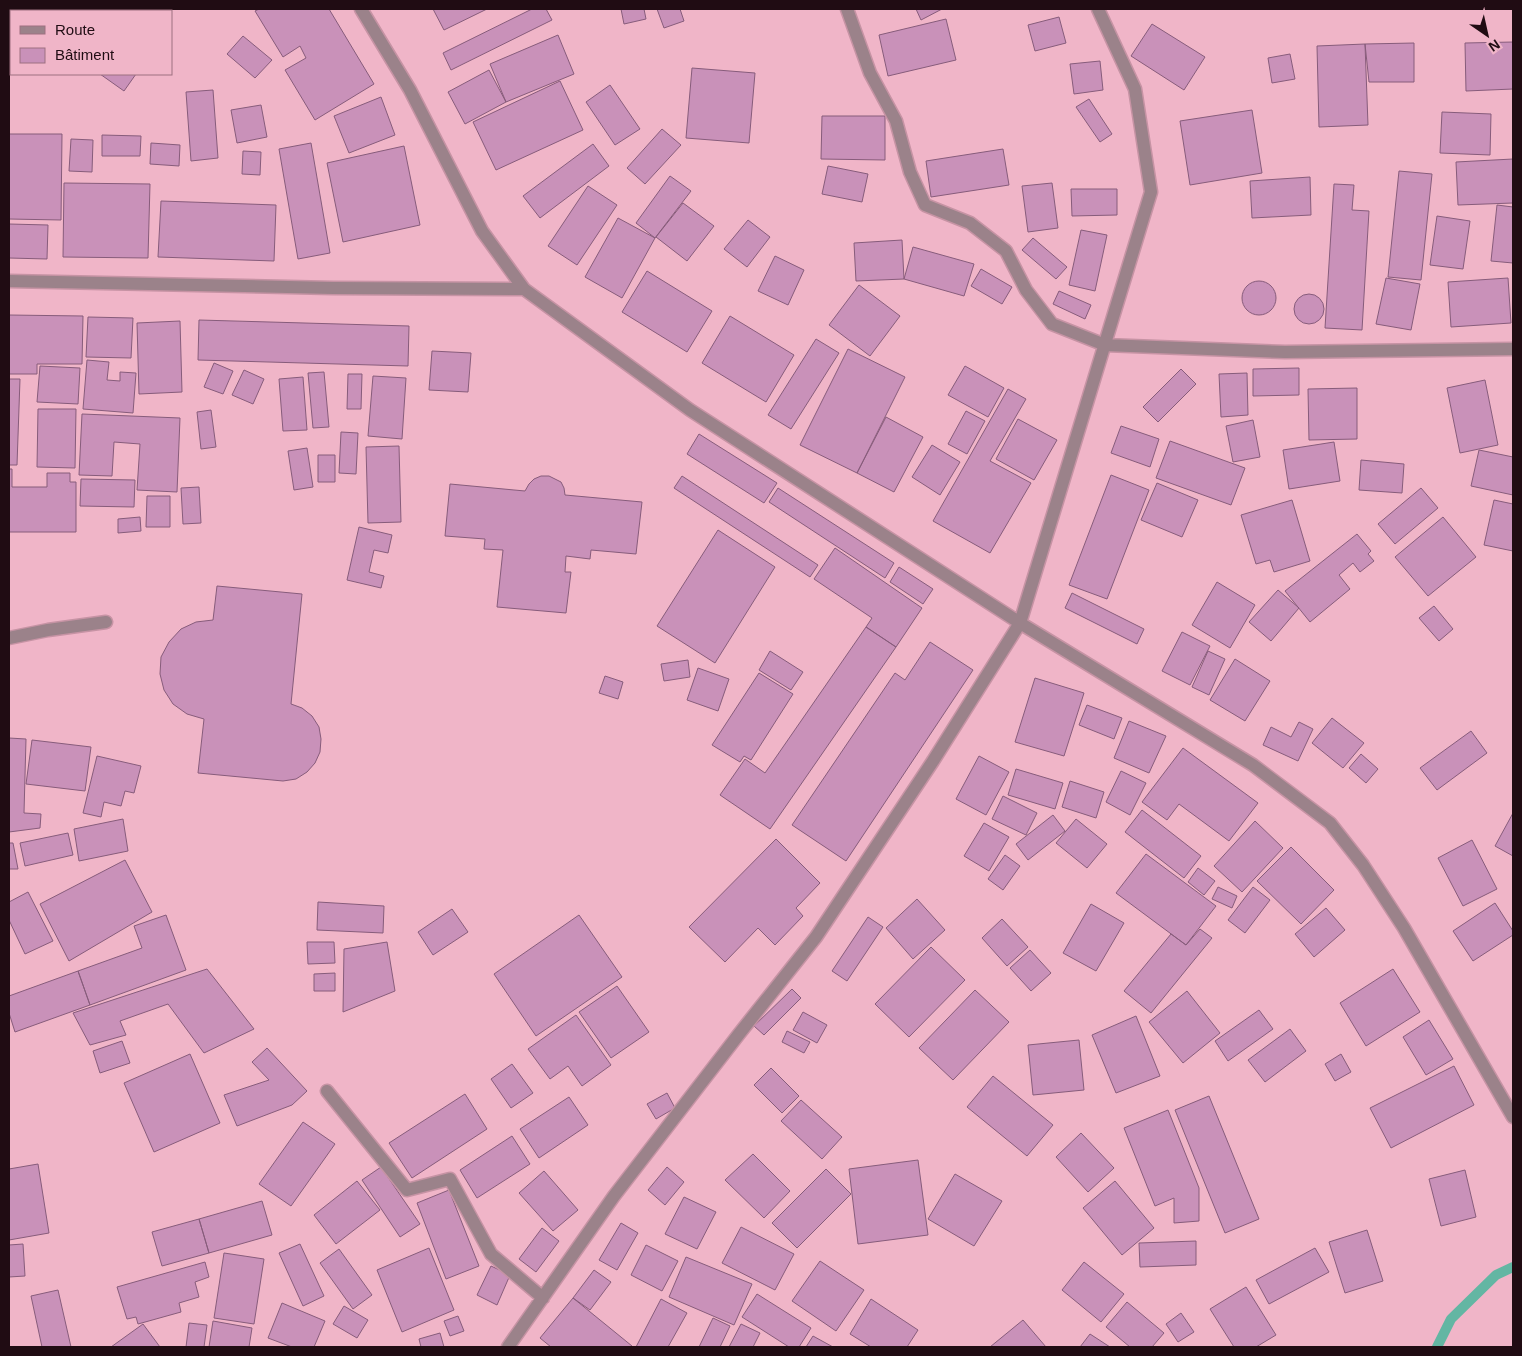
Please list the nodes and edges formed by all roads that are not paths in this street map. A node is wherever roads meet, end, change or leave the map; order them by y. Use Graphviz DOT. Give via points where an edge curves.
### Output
graph roads {
  1 [pos="361,9"];
  2 [pos="847,9"];
  3 [pos="1098,9"];
  4 [pos="9,281"];
  5 [pos="524,289"];
  6 [pos="1105,345"];
  7 [pos="1513,349"];
  8 [pos="106,622"];
  9 [pos="1020,623"];
  10 [pos="9,638"];
  11 [pos="327,1091"];
  12 [pos="1513,1117"];
  13 [pos="543,1298"];
  14 [pos="508,1347"];
  1 -- 5 [label="street" via="410,90 482,231"];
  2 -- 6 [label="street" via="870,73 896,121 910,172 925,206 970,223 1006,251 1026,290 1052,324"];
  3 -- 6 [label="street" via="1135,89 1151,192"];
  4 -- 5 [label="street"];
  5 -- 9 [label="street" via="690,410"];
  6 -- 7 [label="street" via="1285,352"];
  6 -- 9 [label="street"];
  8 -- 10 [label="street"];
  9 -- 12 [label="street" via="1253,765 1330,823 1363,865 1404,928"];
  9 -- 13 [label="street" via="816,937 614,1196"];
  11 -- 13 [label="street" via="407,1190 450,1179 492,1254"];
  13 -- 14 [label="street"];
}
